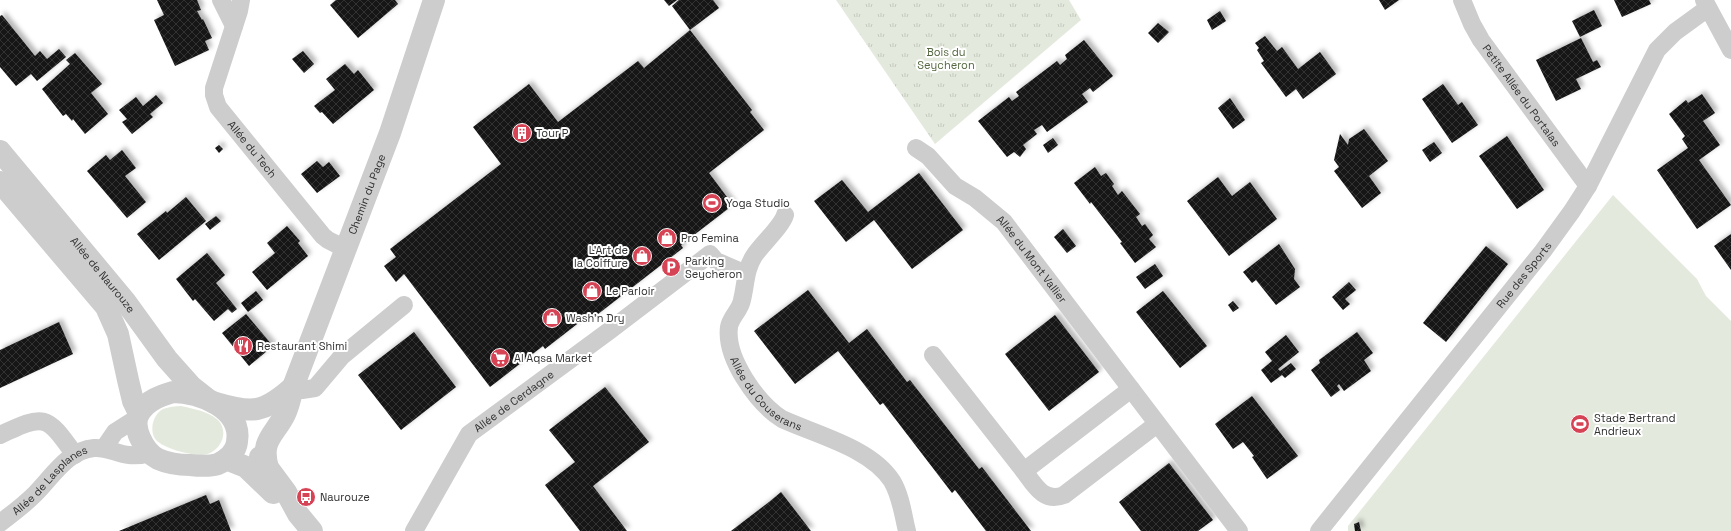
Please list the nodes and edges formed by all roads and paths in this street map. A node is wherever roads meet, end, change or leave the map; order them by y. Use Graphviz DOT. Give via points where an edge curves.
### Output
graph roads {
  1 [pos="221,0"];
  2 [pos="241,0"];
  3 [pos="434,0"];
  4 [pos="1462,0"];
  5 [pos="1706,4"];
  6 [pos="234,26"];
  7 [pos="1731,50"];
  8 [pos="916,148"];
  9 [pos="0,151"];
  10 [pos="0,182"];
  11 [pos="1588,186"];
  12 [pos="784,215"];
  13 [pos="346,249"];
  14 [pos="746,274"];
  15 [pos="404,305"];
  16 [pos="933,355"];
  17 [pos="293,387"];
  18 [pos="1130,389"];
  19 [pos="210,400"];
  20 [pos="138,415"];
  21 [pos="278,424"];
  22 [pos="1157,424"];
  23 [pos="0,435"];
  24 [pos="237,447"];
  25 [pos="104,448"];
  26 [pos="150,453"];
  27 [pos="74,454"];
  28 [pos="268,468"];
  29 [pos="1024,471"];
  30 [pos="298,514"];
  31 [pos="0,523"];
  32 [pos="312,531"];
  33 [pos="414,531"];
  34 [pos="907,531"];
  35 [pos="1239,531"];
  36 [pos="1319,531"];
  1 -- 6 [label="street"];
  2 -- 6 [label="street, Allée du Tech"];
  3 -- 13 [label="street, Chemin du Page" via="390,133"];
  4 -- 11 [label="street, Petite Allée du Portalas" via="1481,40"];
  5 -- 7 [label="street"];
  5 -- 11 [label="street, Rue des Sports" via="1657,50"];
  6 -- 13 [label="street, Allée du Tech" via="214,88 218,107 325,238"];
  8 -- 18 [label="street, Allée du Mont Vallier" via="928,156 955,186 1004,222"];
  9 -- 19 [label="street, Allée de Naurouze" via="124,301 167,359 192,387"];
  10 -- 20 [label="street" via="106,307 118,334"];
  11 -- 36 [label="street, Rue des Sports" via="1543,251"];
  12 -- 14 [label="street, Allée du Couserans" via="782,222 754,256"];
  13 -- 17 [label="street, Chemin du Page"];
  14 -- 33 [label="street, Allée de Cerdagne" via="716,261 710,254 469,434"];
  14 -- 34 [label="street, Allée du Couserans" via="740,308 729,326 729,340 734,358 750,386 768,409 782,419 862,454 879,466 896,491"];
  15 -- 17 [label="street" via="342,356 315,388 302,390"];
  16 -- 29 [label="street"];
  17 -- 19 [label="street, Chemin du Page" via="267,407 256,410 234,408"];
  17 -- 21 [label="street, Chemin du Page" via="285,415"];
  18 -- 22 [label="street, Allée du Mont Vallier"];
  18 -- 29 [label="street"];
  19 -- 20 [label="street" via="184,392 174,392 153,399"];
  19 -- 24 [label="street" via="228,414"];
  20 -- 25 [label="street, Allée de Lasplanes" via="115,432"];
  20 -- 26 [label="street" via="139,437"];
  21 -- 24 [label="street, Chemin du Page"];
  21 -- 28 [label="street, Chemin du Page" via="266,446"];
  22 -- 29 [label="street" via="1059,497 1049,498 1040,492"];
  22 -- 35 [label="street, Allée du Mont Vallier"];
  23 -- 27 [label="street" via="31,421 45,422 59,432"];
  24 -- 26 [label="street" via="214,465 194,466 165,461"];
  24 -- 28 [label="street"];
  24 -- 30 [label="street" via="236,462 246,467"];
  25 -- 26 [label="street, Allée de Lasplanes" via="128,455"];
  25 -- 27 [label="street, Allée de Lasplanes" via="92,448"];
  27 -- 31 [label="street, Allée de Lasplanes" via="20,508"];
  28 -- 30 [label="street"];
  30 -- 32 [label="street"];
}
